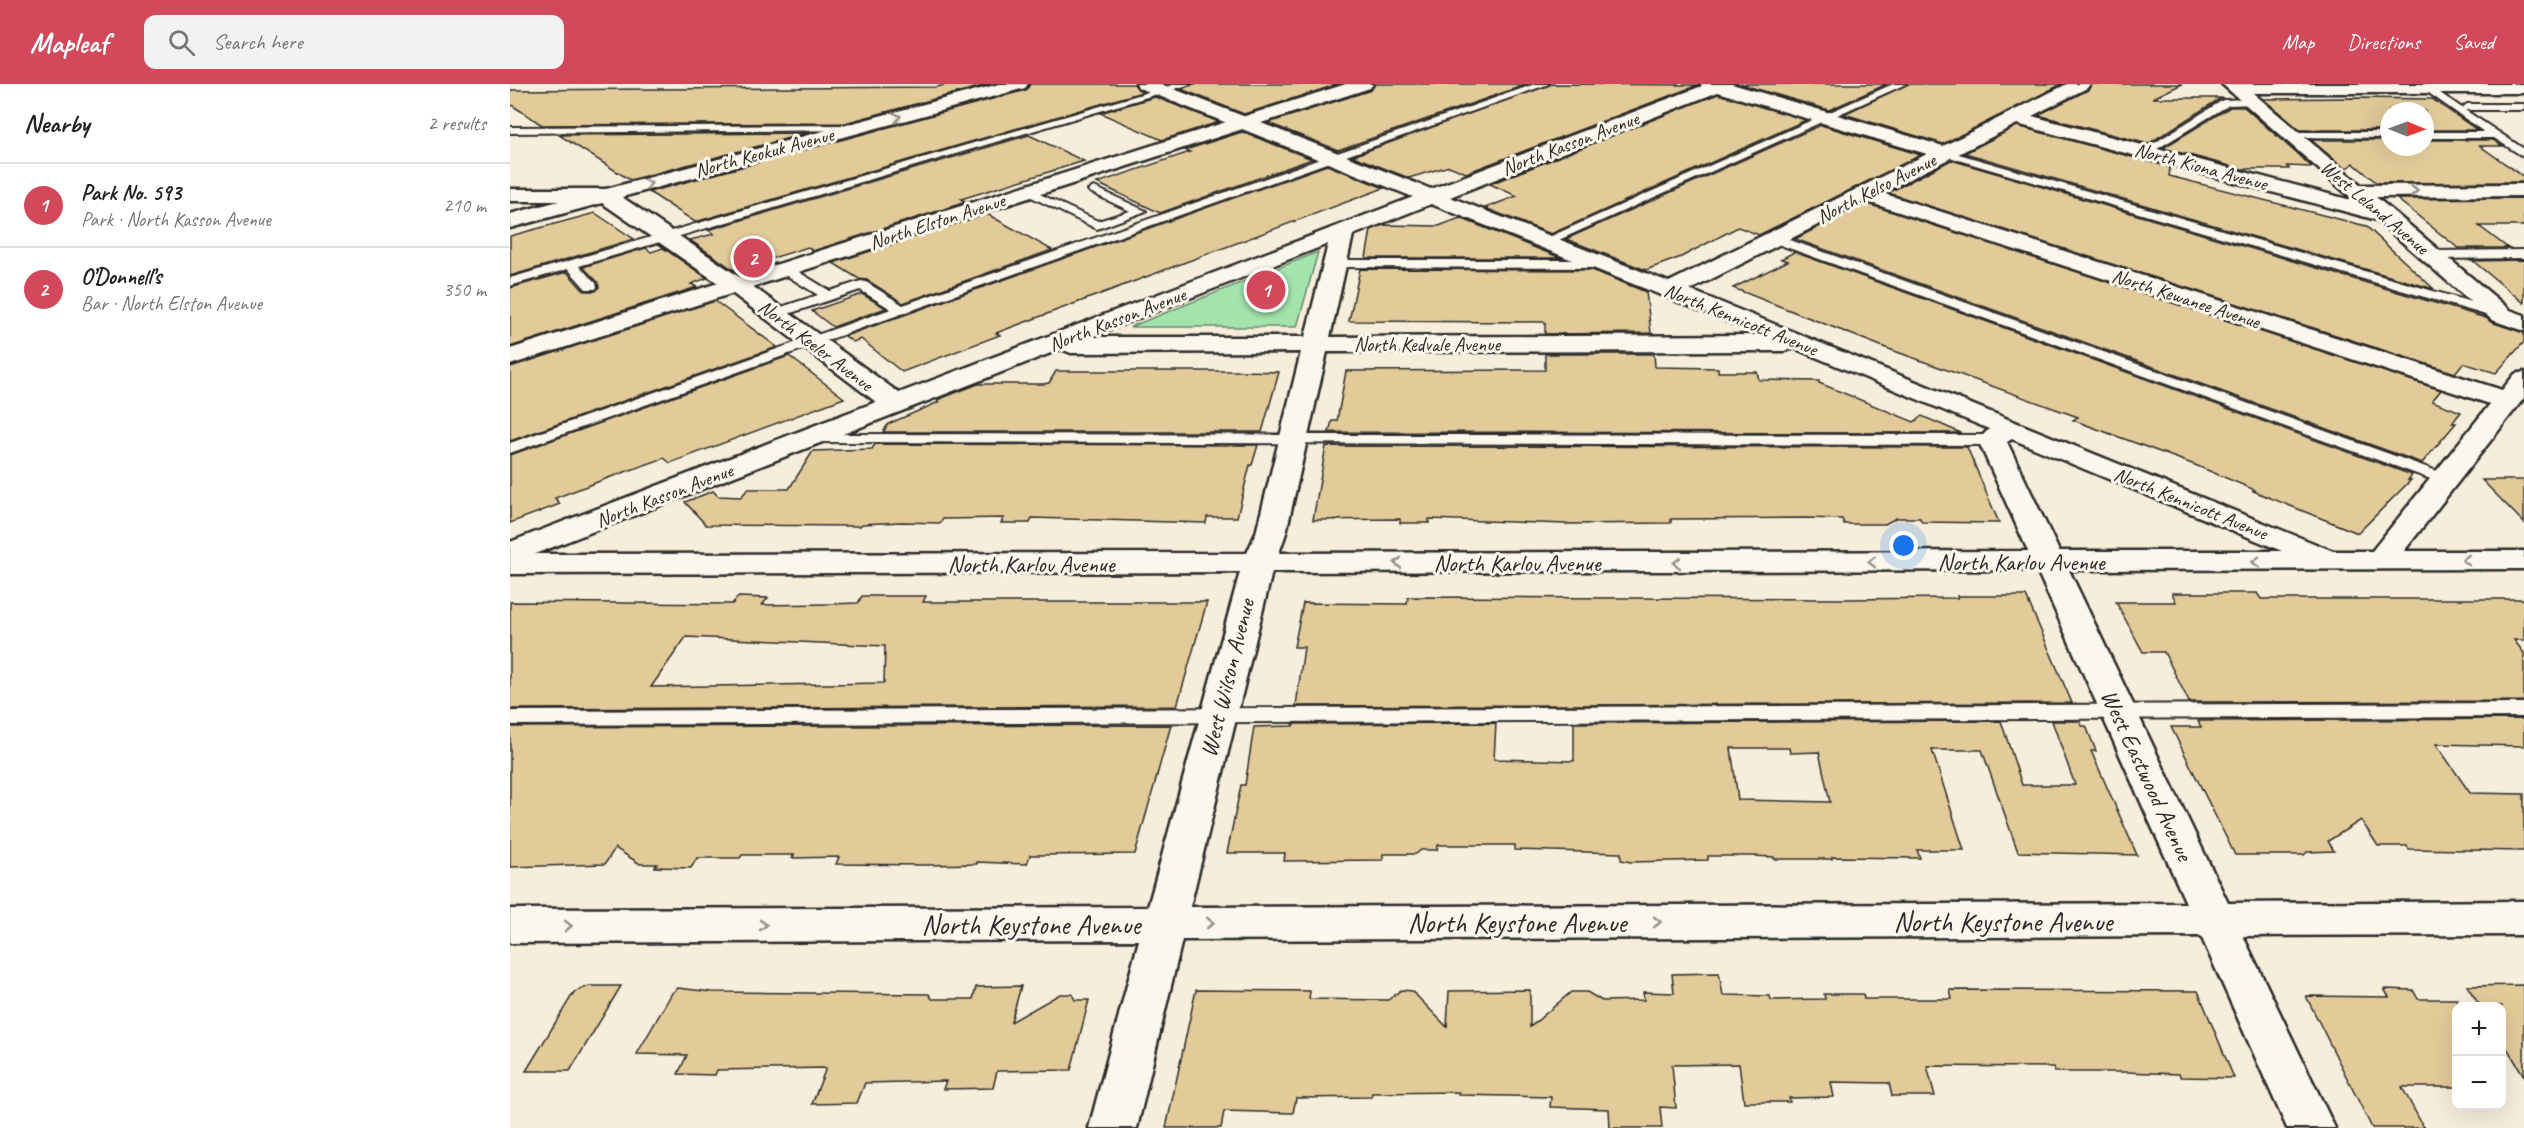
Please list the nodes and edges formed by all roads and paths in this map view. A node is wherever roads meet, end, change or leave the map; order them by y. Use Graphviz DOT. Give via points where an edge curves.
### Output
graph roads {
  1 [pos="1019,84"];
  2 [pos="1186,84"];
  3 [pos="1364,84"];
  4 [pos="1544,84"];
  5 [pos="1901,84"];
  6 [pos="2081,84"];
  7 [pos="1717,85"];
  8 [pos="2424,86"];
  9 [pos="1153,88"];
  10 [pos="2524,88"];
  11 [pos="2239,91"];
  12 [pos="2467,107"];
  13 [pos="2524,107"];
  14 [pos="1825,118"];
  15 [pos="2017,118"];
  16 [pos="1244,123"];
  17 [pos="855,128"];
  18 [pos="510,130"];
  19 [pos="2290,135"];
  20 [pos="2380,135"];
  21 [pos="2434,135"];
  22 [pos="2495,135"];
  23 [pos="2145,152"];
  24 [pos="1945,153"];
  25 [pos="2524,154"];
  26 [pos="1335,158"];
  27 [pos="1094,190"];
  28 [pos="2524,190"];
  29 [pos="2356,191"];
  30 [pos="1027,192"];
  31 [pos="1865,194"];
  32 [pos="510,195"];
  33 [pos="605,195"];
  34 [pos="1433,196"];
  35 [pos="2384,215"];
  36 [pos="510,221"];
  37 [pos="1342,230"];
  38 [pos="666,237"];
  39 [pos="1776,239"];
  40 [pos="1546,241"];
  41 [pos="2524,254"];
  42 [pos="2431,255"];
  43 [pos="570,264"];
  44 [pos="1334,264"];
  45 [pos="1602,264"];
  46 [pos="785,269"];
  47 [pos="510,282"];
  48 [pos="736,285"];
  49 [pos="591,286"];
  50 [pos="1670,291"];
  51 [pos="829,296"];
  52 [pos="901,310"];
  53 [pos="774,314"];
  54 [pos="2501,315"];
  55 [pos="2524,324"];
  56 [pos="811,341"];
  57 [pos="1803,343"];
  58 [pos="1316,344"];
  59 [pos="1051,345"];
  60 [pos="510,357"];
  61 [pos="2516,391"];
  62 [pos="897,405"];
  63 [pos="2001,434"];
  64 [pos="808,439"];
  65 [pos="1293,440"];
  66 [pos="510,448"];
  67 [pos="2445,480"];
  68 [pos="510,554"];
  69 [pos="2524,560"];
  70 [pos="2335,561"];
  71 [pos="2380,561"];
  72 [pos="2049,562"];
  73 [pos="1259,563"];
  74 [pos="510,564"];
  75 [pos="2524,710"];
  76 [pos="2118,711"];
  77 [pos="1219,715"];
  78 [pos="510,718"];
  79 [pos="2524,918"];
  80 [pos="2215,920"];
  81 [pos="1165,923"];
  82 [pos="510,926"];
  83 [pos="1113,1128"];
  84 [pos="2311,1128"];
  17 -- 1 [label="street, North Keokuk Avenue, one-way"];
  2 -- 9 [label="lane"];
  3 -- 16 [label="street, North Elston Avenue"];
  4 -- 26 [label="lane"];
  5 -- 14 [label="lane"];
  6 -- 15 [label="street, North Kelso Avenue"];
  7 -- 14 [label="street"];
  7 -- 34 [label="street, North Kasson Avenue"];
  8 -- 10 [label="street"];
  8 -- 11 [label="street"];
  8 -- 22 [label="lane"];
  9 -- 16 [label="street, North Kennicott Avenue"];
  9 -- 38 [label="lane"];
  11 -- 19 [label="street, West Leland Avenue"];
  11 -- 23 [label="lane"];
  12 -- 13 [label="lane"];
  14 -- 24 [label="street"];
  14 -- 40 [label="lane"];
  15 -- 23 [label="street, North Kiona Avenue"];
  15 -- 24 [label="street, North Kelso Avenue"];
  16 -- 26 [label="street, North Kennicott Avenue"];
  16 -- 30 [label="street, North Elston Avenue"];
  17 -- 18 [label="lane"];
  33 -- 17 [label="street, North Keokuk Avenue, one-way"];
  19 -- 20 [label="lane"];
  19 -- 29 [label="street, West Leland Avenue"];
  21 -- 22 [label="lane"];
  22 -- 25 [label="lane"];
  23 -- 35 [label="street, North Kiona Avenue"];
  24 -- 31 [label="street, North Kelso Avenue"];
  24 -- 54 [label="lane"];
  26 -- 34 [label="street, North Kennicott Avenue"];
  26 -- 52 [label="lane"];
  27 -- 30 [label="lane" via="1140,211 1097,225"];
  29 -- 28 [label="street, one-way"];
  29 -- 35 [label="street, West Leland Avenue"];
  30 -- 46 [label="street, North Elston Avenue"];
  31 -- 39 [label="street, North Kelso Avenue"];
  31 -- 61 [label="street, North Kewanee Avenue"];
  32 -- 33 [label="street"];
  33 -- 36 [label="street, North Keokuk Avenue"];
  33 -- 38 [label="street, North Keeler Avenue"];
  34 -- 37 [label="street, North Kasson Avenue"];
  34 -- 40 [label="street, North Kennicott Avenue"];
  35 -- 42 [label="street, West Leland Avenue"];
  37 -- 44 [label="street, West Wilson Avenue"];
  37 -- 59 [label="street, North Kasson Avenue"];
  38 -- 43 [label="lane"];
  38 -- 48 [label="street, North Keeler Avenue"];
  39 -- 50 [label="street, North Kelso Avenue"];
  39 -- 67 [label="lane"];
  40 -- 45 [label="street, North Kennicott Avenue"];
  41 -- 42 [label="lane"];
  42 -- 54 [label="street, West Leland Avenue"];
  43 -- 47 [label="lane"];
  43 -- 49 [label="lane"];
  44 -- 45 [label="lane"];
  44 -- 58 [label="street, West Wilson Avenue"];
  45 -- 50 [label="street, North Kennicott Avenue"];
  46 -- 48 [label="street, North Elston Avenue"];
  46 -- 51 [label="lane"];
  48 -- 53 [label="street, North Keeler Avenue"];
  48 -- 60 [label="street, North Elston Avenue"];
  50 -- 57 [label="street, North Kennicott Avenue"];
  51 -- 52 [label="lane" via="861,285"];
  51 -- 53 [label="lane"];
  52 -- 56 [label="lane"];
  53 -- 56 [label="street, North Keeler Avenue"];
  54 -- 55 [label="street, West Leland Avenue"];
  56 -- 62 [label="street, North Keeler Avenue"];
  56 -- 66 [label="lane"];
  57 -- 58 [label="street, North Kedvale Avenue"];
  57 -- 63 [label="street, North Kennicott Avenue"];
  58 -- 59 [label="street, North Kedvale Avenue"];
  58 -- 65 [label="street, West Wilson Avenue"];
  59 -- 62 [label="street, North Kasson Avenue"];
  61 -- 67 [label="street"];
  62 -- 64 [label="street, North Kasson Avenue"];
  63 -- 65 [label="lane"];
  63 -- 70 [label="street, North Kennicott Avenue"];
  63 -- 72 [label="street, West Eastwood Avenue"];
  64 -- 65 [label="lane"];
  64 -- 68 [label="street, North Kasson Avenue"];
  65 -- 73 [label="street, West Wilson Avenue" via="1271,533"];
  67 -- 71 [label="street"];
  69 -- 71 [label="street, North Karlov Avenue, one-way"];
  70 -- 71 [label="street, North Karlov Avenue"];
  70 -- 72 [label="street, North Karlov Avenue, one-way"];
  72 -- 73 [label="street, North Karlov Avenue, one-way"];
  72 -- 76 [label="street, West Eastwood Avenue"];
  73 -- 74 [label="street, North Karlov Avenue"];
  73 -- 77 [label="street, West Wilson Avenue"];
  75 -- 76 [label="lane"];
  76 -- 77 [label="lane"];
  76 -- 80 [label="street, West Eastwood Avenue"];
  77 -- 78 [label="lane"];
  77 -- 81 [label="street, West Wilson Avenue"];
  79 -- 80 [label="street, North Keystone Avenue"];
  81 -- 80 [label="street, North Keystone Avenue, one-way"];
  80 -- 84 [label="street, West Eastwood Avenue"];
  82 -- 81 [label="street, North Keystone Avenue, one-way"];
  81 -- 83 [label="street, West Wilson Avenue"];
}
